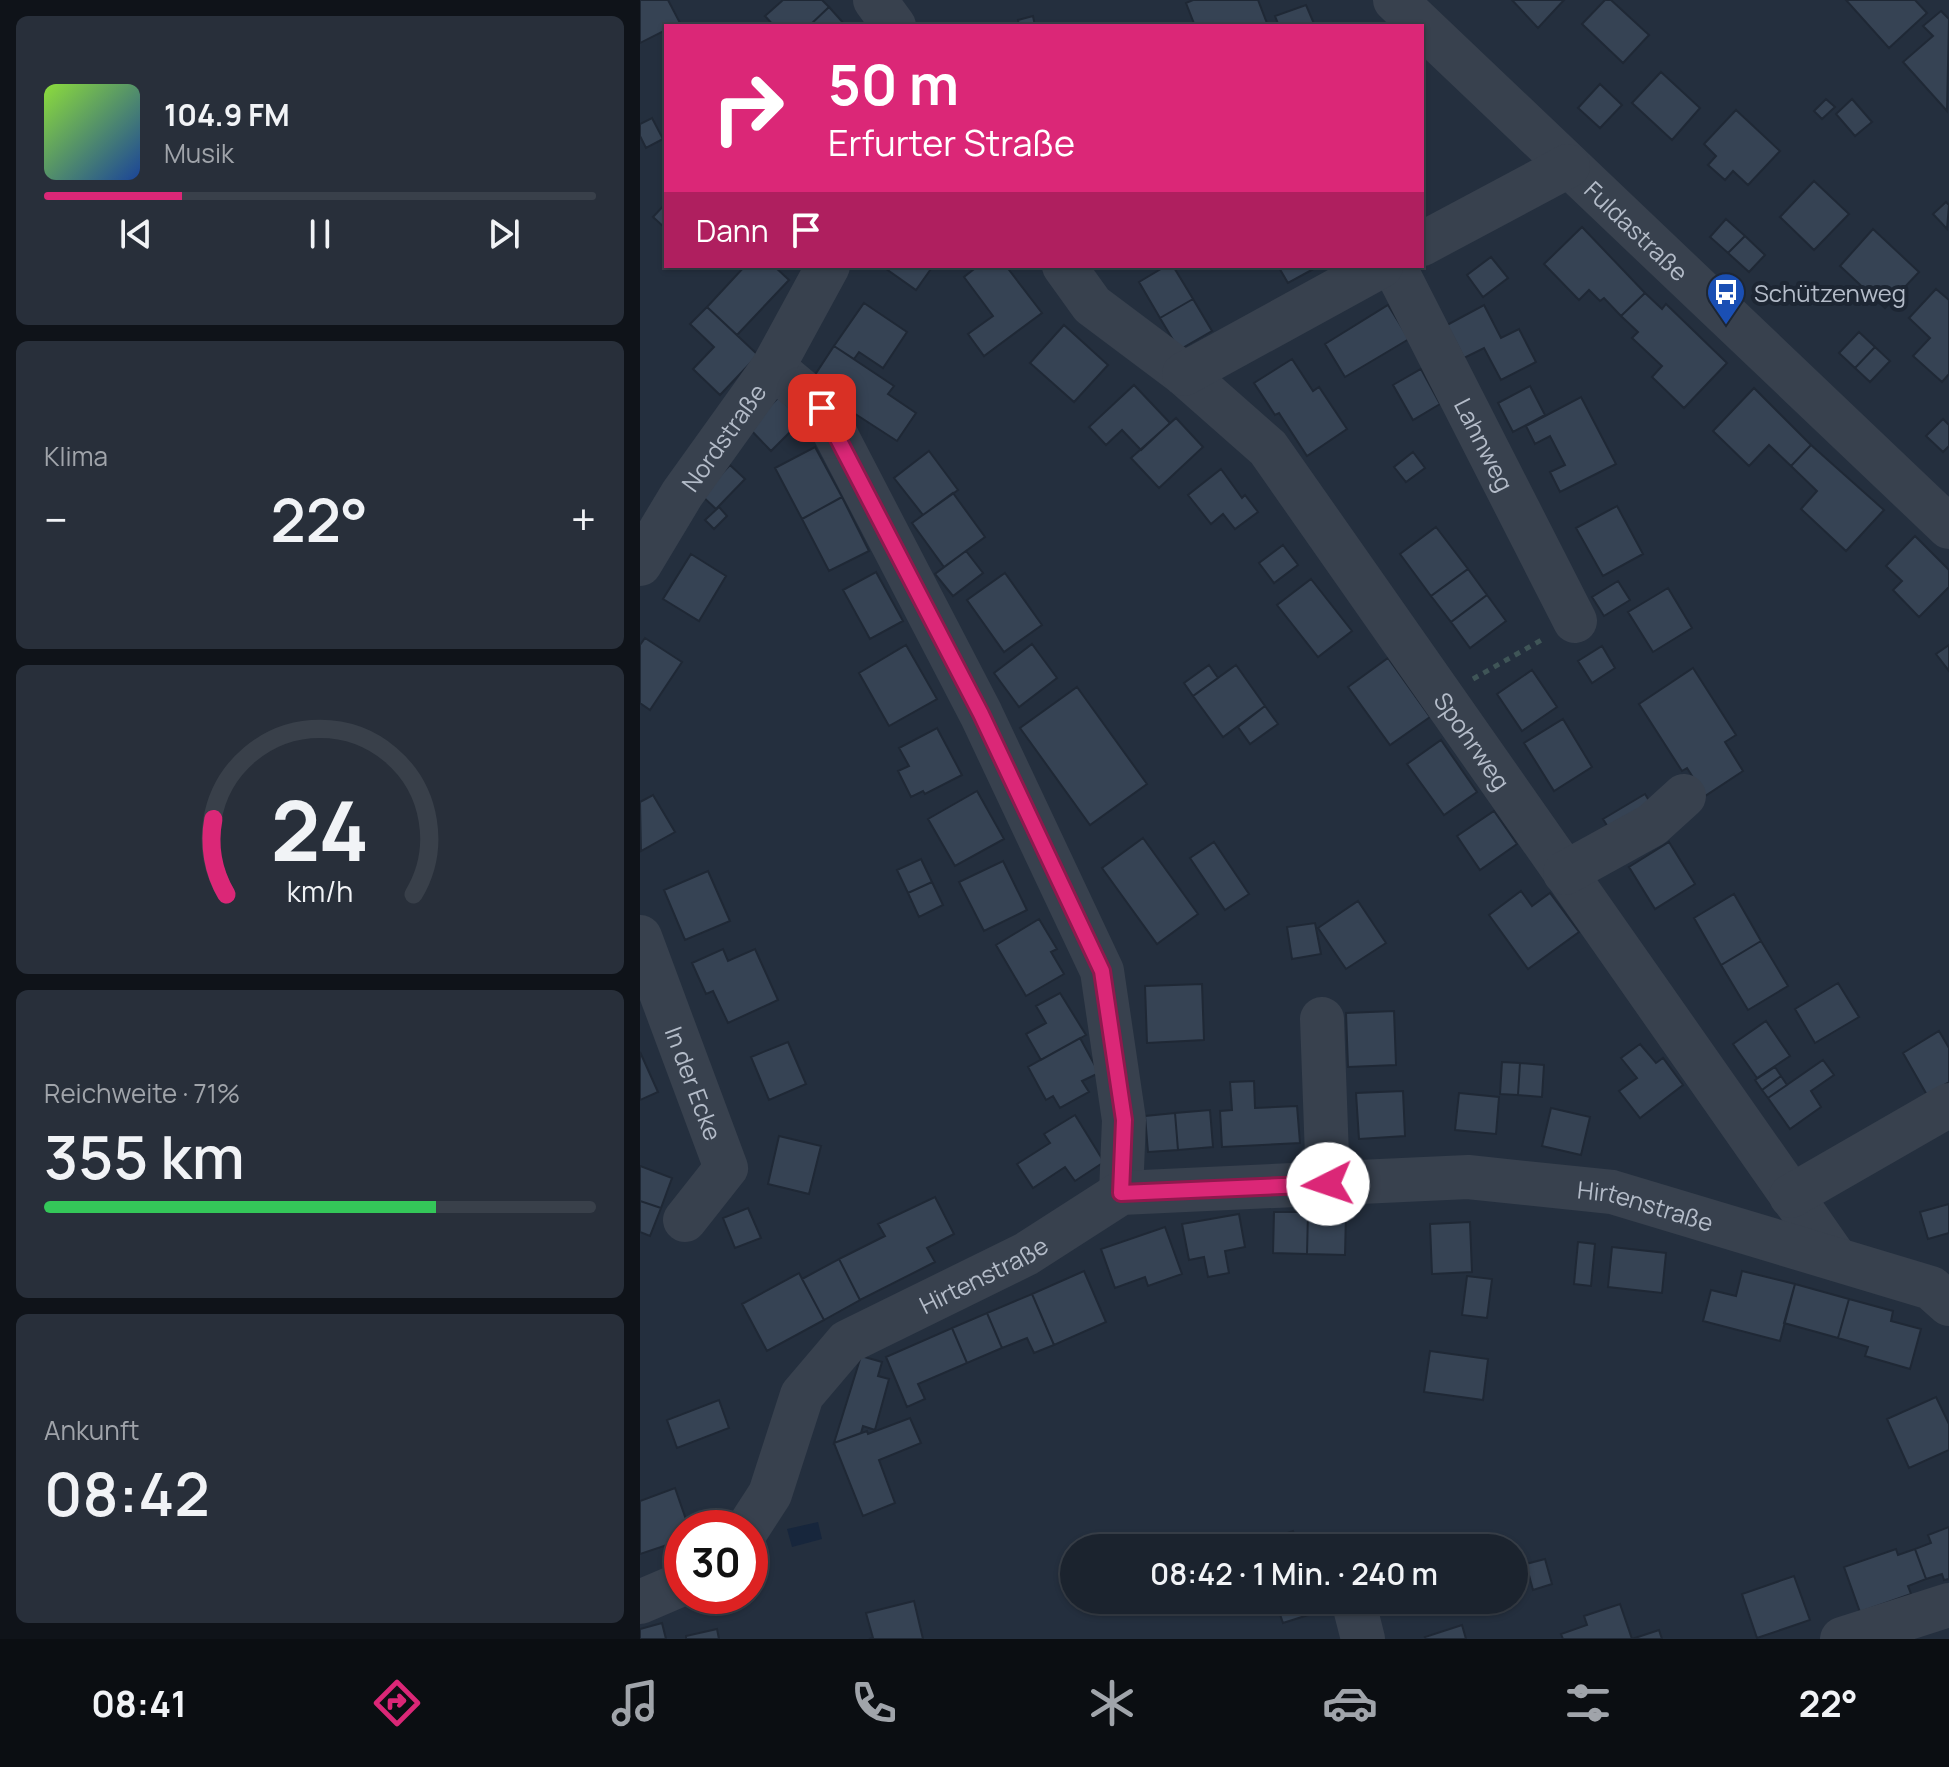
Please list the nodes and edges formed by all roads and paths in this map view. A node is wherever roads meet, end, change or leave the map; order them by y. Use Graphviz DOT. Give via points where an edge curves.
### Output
graph roads {
  1 [pos="875,0"];
  2 [pos="1395,0"];
  3 [pos="893,24"];
  4 [pos="1420,24"];
  5 [pos="1424,28"];
  6 [pos="1568,166"];
  7 [pos="1424,243"];
  8 [pos="827,268"];
  9 [pos="1065,268"];
  10 [pos="1377,268"];
  11 [pos="1395,268"];
  12 [pos="773,367"];
  13 [pos="1184,374"];
  14 [pos="1949,527"];
  15 [pos="640,564"];
  16 [pos="1575,621"];
  17 [pos="1441,698"];
  18 [pos="1684,796"];
  19 [pos="1565,873"];
  20 [pos="640,937"];
  21 [pos="1322,1019"];
  22 [pos="1949,1105"];
  23 [pos="1328,1184"];
  24 [pos="1121,1193"];
  25 [pos="1791,1196"];
  26 [pos="685,1220"];
  27 [pos="1836,1259"];
  28 [pos="1949,1304"];
  29 [pos="760,1510"];
  30 [pos="664,1592"];
  31 [pos="640,1602"];
  32 [pos="1949,1605"];
  33 [pos="1357,1614"];
  34 [pos="1363,1639"];
  35 [pos="1842,1639"];
  1 -- 3 [label="street"];
  2 -- 4 [label="street, Fuldastraße"];
  5 -- 6 [label="street, Fuldastraße"];
  6 -- 7 [label="street"];
  6 -- 14 [label="street, Fuldastraße"];
  8 -- 12 [label="street, Nordstraße"];
  9 -- 13 [label="street, Spohrweg" via="1092,305"];
  10 -- 13 [label="street"];
  11 -- 16 [label="street, Lahnweg"];
  12 -- 15 [label="street, Nordstraße" via="682,494"];
  12 -- 24 [label="street" via="822,408 981,714 1102,971 1124,1120"];
  13 -- 17 [label="street, Spohrweg" via="1268,448"];
  16 -- 17 [label="path"];
  17 -- 19 [label="street, Spohrweg"];
  18 -- 19 [label="street" via="1652,825"];
  19 -- 25 [label="street, Spohrweg"];
  20 -- 26 [label="street, In der Ecke" via="726,1168"];
  21 -- 23 [label="street"];
  22 -- 25 [label="street"];
  23 -- 24 [label="street, Hirtenstraße"];
  23 -- 27 [label="street, Hirtenstraße" via="1468,1177 1612,1192"];
  24 -- 29 [label="street, Hirtenstraße" via="1026,1254 847,1342 802,1395 770,1494"];
  25 -- 27 [label="street, Spohrweg"];
  27 -- 28 [label="street, Hirtenstraße" via="1931,1288"];
  30 -- 31 [label="street"];
  32 -- 35 [label="street"];
  33 -- 34 [label="street"];
}
